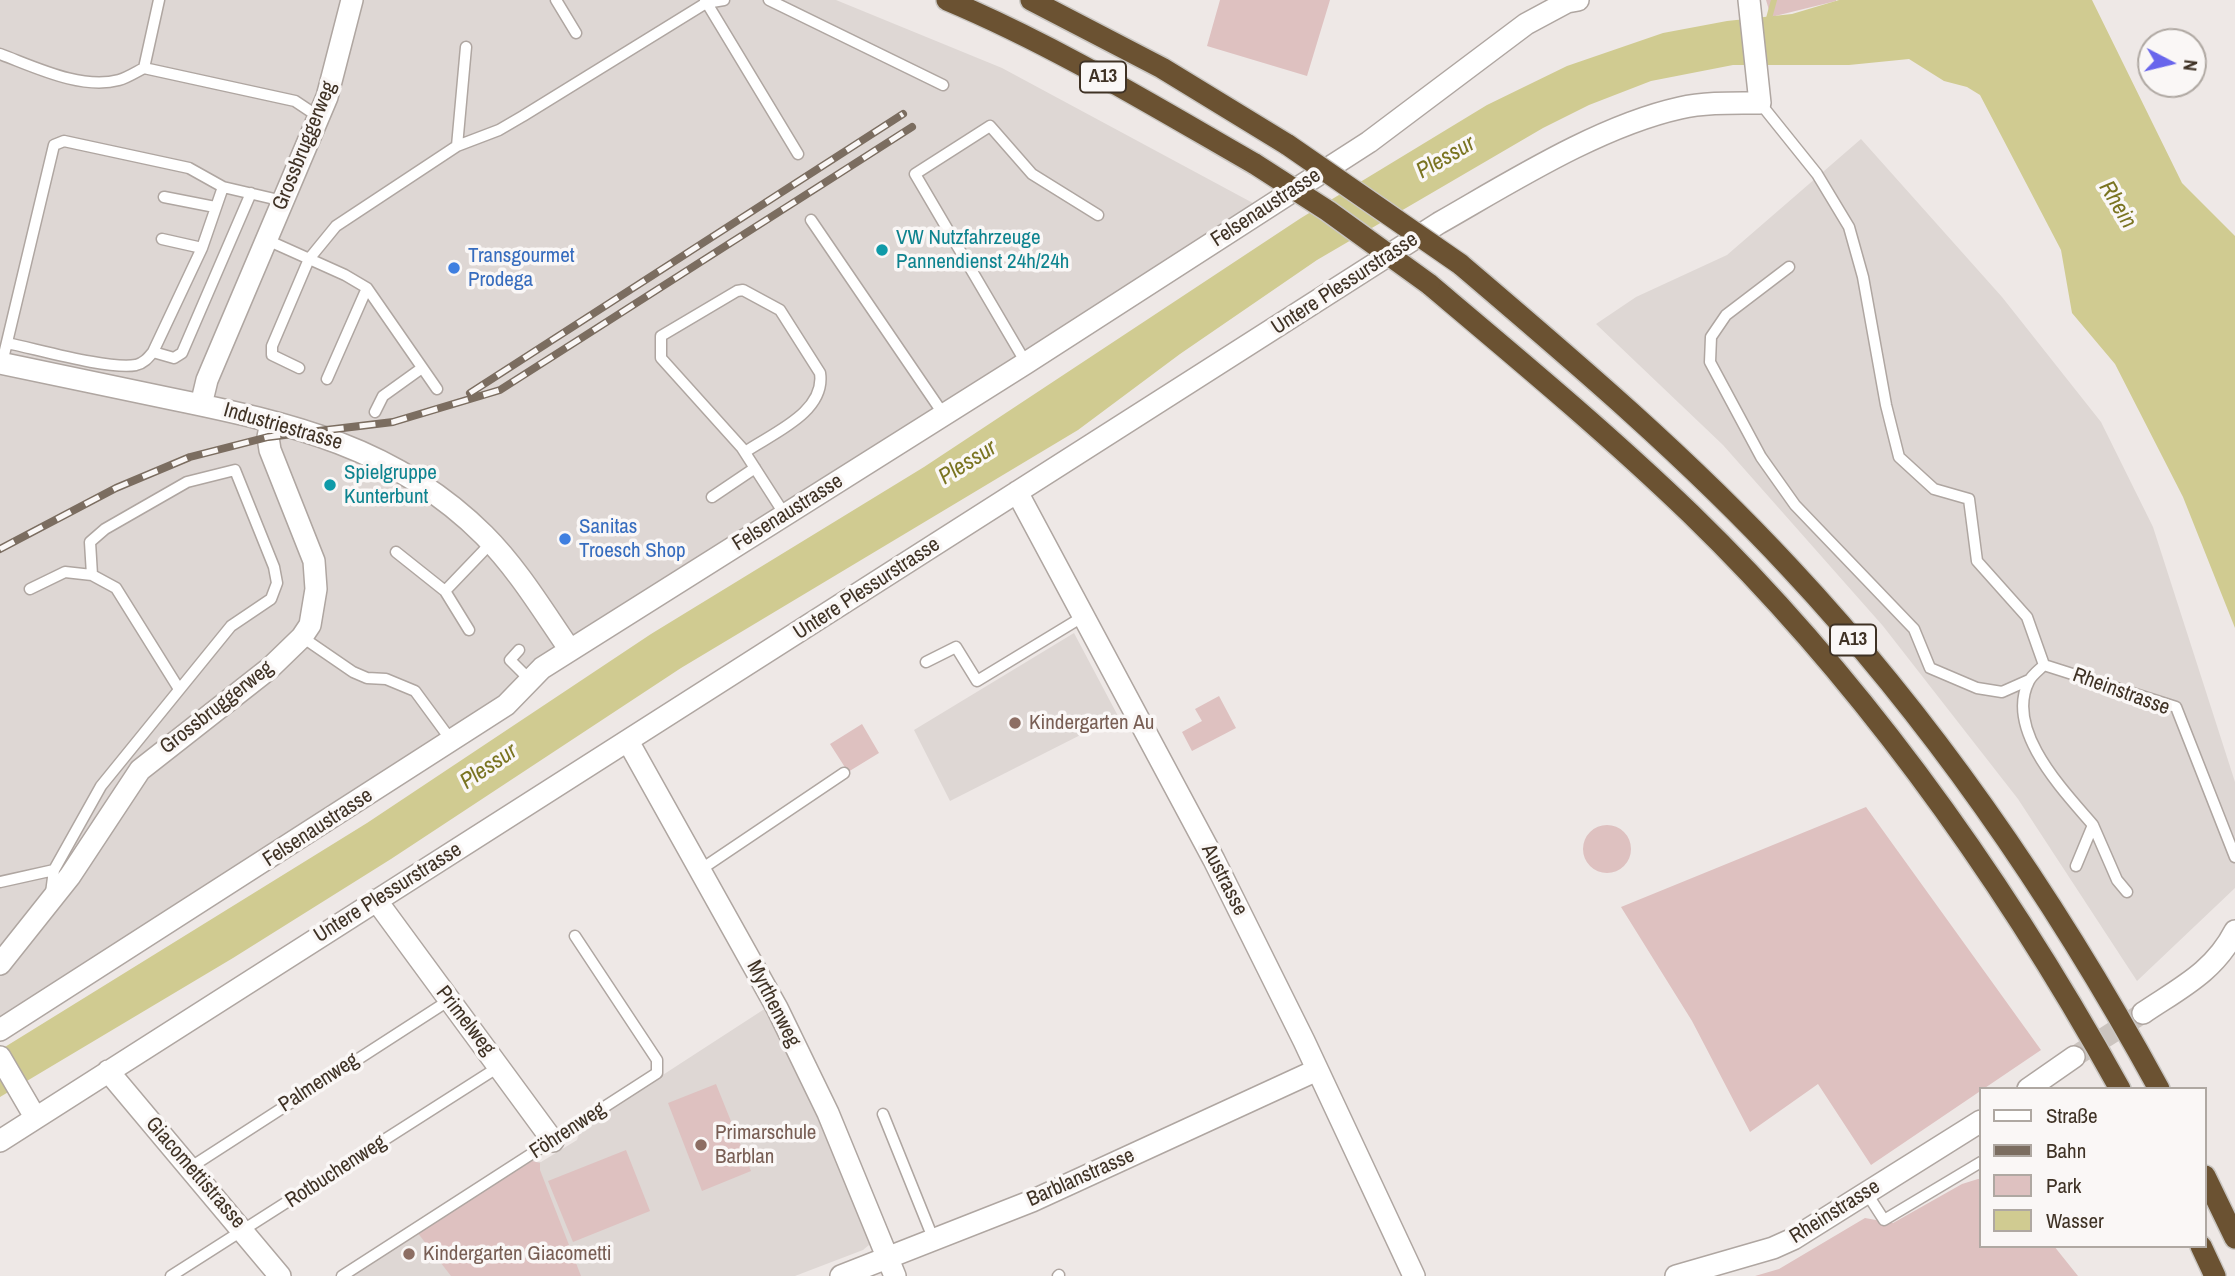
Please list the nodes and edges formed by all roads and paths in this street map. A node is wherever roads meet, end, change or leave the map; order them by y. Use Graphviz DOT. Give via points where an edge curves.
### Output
graph roads {
  1 [pos="159,0"];
  2 [pos="352,0"];
  3 [pos="556,0"];
  4 [pos="724,0"];
  5 [pos="769,0"];
  6 [pos="947,0"];
  7 [pos="1031,0"];
  8 [pos="1578,0"];
  9 [pos="706,1"];
  10 [pos="1750,6"];
  11 [pos="576,33"];
  12 [pos="466,47"];
  13 [pos="0,54"];
  14 [pos="144,68"];
  15 [pos="943,85"];
  16 [pos="1760,103"];
  17 [pos="319,117"];
  18 [pos="457,146"];
  19 [pos="798,154"];
  20 [pos="223,187"];
  21 [pos="251,193"];
  22 [pos="164,197"];
  23 [pos="283,201"];
  24 [pos="215,207"];
  25 [pos="1098,215"];
  26 [pos="811,220"];
  27 [pos="162,239"];
  28 [pos="267,240"];
  29 [pos="202,248"];
  30 [pos="309,259"];
  31 [pos="1789,267"];
  32 [pos="367,288"];
  33 [pos="153,352"];
  34 [pos="3,357"];
  35 [pos="1026,363"];
  36 [pos="299,368"];
  37 [pos="422,368"];
  38 [pos="327,379"];
  39 [pos="437,389"];
  40 [pos="201,405"];
  41 [pos="375,412"];
  42 [pos="944,415"];
  43 [pos="271,422"];
  44 [pos="745,452"];
  45 [pos="755,468"];
  46 [pos="1017,492"];
  47 [pos="712,497"];
  48 [pos="785,515"];
  49 [pos="491,543"];
  50 [pos="396,552"];
  51 [pos="92,575"];
  52 [pos="30,589"];
  53 [pos="445,591"];
  54 [pos="1084,616"];
  55 [pos="469,630"];
  56 [pos="302,638"];
  57 [pos="519,650"];
  58 [pos="570,650"];
  59 [pos="926,662"];
  60 [pos="2044,665"];
  61 [pos="530,680"];
  62 [pos="2029,680"];
  63 [pos="179,689"];
  64 [pos="451,740"];
  65 [pos="629,743"];
  66 [pos="845,773"];
  67 [pos="2093,825"];
  68 [pos="2235,858"];
  69 [pos="2076,866"];
  70 [pos="54,870"];
  71 [pos="700,870"];
  72 [pos="0,882"];
  73 [pos="2127,892"];
  74 [pos="51,899"];
  75 [pos="376,901"];
  76 [pos="2235,931"];
  77 [pos="575,936"];
  78 [pos="0,964"];
  79 [pos="449,1001"];
  80 [pos="2143,1013"];
  81 [pos="0,1030"];
  82 [pos="2074,1056"];
  83 [pos="0,1057"];
  84 [pos="500,1066"];
  85 [pos="1317,1070"];
  86 [pos="108,1071"];
  87 [pos="2031,1087"];
  88 [pos="2119,1087"];
  89 [pos="2158,1087"];
  90 [pos="883,1114"];
  91 [pos="35,1116"];
  92 [pos="1980,1122"];
  93 [pos="554,1140"];
  94 [pos="0,1141"];
  95 [pos="1980,1163"];
  96 [pos="191,1167"];
  97 [pos="2207,1180"];
  98 [pos="1866,1192"];
  99 [pos="244,1230"];
  100 [pos="933,1238"];
  101 [pos="2235,1238"];
  102 [pos="2202,1248"];
  103 [pos="891,1267"];
  104 [pos="171,1276"];
  105 [pos="280,1276"];
  106 [pos="342,1276"];
  107 [pos="841,1276"];
  108 [pos="1414,1276"];
  109 [pos="1676,1276"];
  110 [pos="2215,1276"];
  1 -- 14 [label="lane"];
  2 -- 17 [label="street, Grossbruggerweg" via="341,52"];
  3 -- 11 [label="lane"];
  4 -- 9 [label="lane"];
  5 -- 15 [label="lane"];
  6 -- 88 [label="highway, A13, bridge" via="1118,85 1328,211 1429,285 1577,409 1692,516 1845,683 1994,882 2081,1018"];
  7 -- 89 [label="highway, A13, bridge" via="1162,68 1288,145 1460,264 1601,383 1715,491 1791,568 1953,763 2024,864 2113,1005"];
  8 -- 35 [label="street, Felsenaustrasse" via="1526,24 1368,142"];
  9 -- 18 [label="lane" via="499,130"];
  9 -- 19 [label="lane"];
  10 -- 16 [label="street"];
  12 -- 18 [label="lane"];
  13 -- 14 [label="lane" via="93,83 119,80"];
  14 -- 17 [label="lane" via="295,101"];
  16 -- 46 [label="street, Untere Plessurstrasse" via="1682,107 1649,117 1522,175 1438,223"];
  16 -- 60 [label="lane, Rheinstrasse" via="1817,174 1849,227 1899,457 1934,489 1969,499 1977,561 2027,617"];
  17 -- 23 [label="street, Grossbruggerweg"];
  18 -- 30 [label="lane" via="336,226"];
  20 -- 21 [label="lane"];
  20 -- 24 [label="lane"];
  20 -- 34 [label="lane" via="190,168 57,142"];
  21 -- 23 [label="lane"];
  21 -- 33 [label="lane" via="182,353 174,358"];
  22 -- 24 [label="lane"];
  23 -- 28 [label="street, Grossbruggerweg"];
  24 -- 29 [label="lane"];
  25 -- 35 [label="lane" via="1032,174 989,126 915,174"];
  26 -- 42 [label="lane"];
  27 -- 29 [label="lane"];
  28 -- 30 [label="lane"];
  28 -- 40 [label="street, Grossbruggerweg" via="207,380"];
  29 -- 33 [label="lane"];
  30 -- 32 [label="lane"];
  30 -- 36 [label="lane" via="272,346 272,355"];
  31 -- 62 [label="lane" via="1726,315 1711,337 1710,362 1760,457 1795,505 1914,629 1930,668 1977,688 2002,692"];
  32 -- 37 [label="lane"];
  32 -- 38 [label="lane"];
  33 -- 34 [label="lane" via="135,365"];
  34 -- 40 [label="street, Industriestrasse"];
  35 -- 42 [label="street, Felsenaustrasse"];
  37 -- 39 [label="lane"];
  37 -- 41 [label="lane" via="383,396"];
  40 -- 43 [label="street, Industriestrasse"];
  42 -- 48 [label="street, Felsenaustrasse"];
  43 -- 49 [label="street, Industriestrasse" via="312,431 398,469"];
  43 -- 56 [label="street, Grossbruggerweg" via="270,450 313,561 315,608"];
  44 -- 44 [label="lane" via="812,406 822,382 783,313 737,290 661,336 659,346 666,367"];
  44 -- 45 [label="lane"];
  45 -- 47 [label="lane"];
  45 -- 48 [label="lane"];
  46 -- 54 [label="street, Austrasse"];
  46 -- 65 [label="street, Untere Plessurstrasse"];
  48 -- 58 [label="street, Felsenaustrasse"];
  49 -- 53 [label="lane"];
  49 -- 58 [label="street, Industriestrasse"];
  50 -- 53 [label="lane"];
  51 -- 52 [label="lane" via="65,572"];
  51 -- 63 [label="lane" via="116,588"];
  51 -- 63 [label="lane" via="90,542 105,529 187,482 235,470 277,583 271,599 231,626"];
  53 -- 55 [label="lane"];
  54 -- 59 [label="lane" via="977,681 956,647"];
  54 -- 85 [label="street, Austrasse" via="1214,860"];
  56 -- 64 [label="lane" via="353,672 407,685"];
  56 -- 74 [label="street, Grossbruggerweg" via="271,668 140,770"];
  57 -- 61 [label="lane" via="510,660"];
  58 -- 61 [label="street, Felsenaustrasse"];
  60 -- 62 [label="lane"];
  60 -- 68 [label="lane, Rheinstrasse" via="2176,707"];
  61 -- 64 [label="street, Felsenaustrasse" via="506,705"];
  62 -- 67 [label="lane" via="2025,725 2040,758"];
  63 -- 70 [label="lane" via="101,786"];
  64 -- 81 [label="street, Felsenaustrasse"];
  65 -- 71 [label="street, Myrthenweg"];
  65 -- 75 [label="street, Untere Plessurstrasse"];
  66 -- 71 [label="lane"];
  67 -- 69 [label="lane"];
  67 -- 73 [label="lane"];
  70 -- 72 [label="lane"];
  70 -- 74 [label="lane"];
  71 -- 103 [label="street, Myrthenweg" via="777,1008 828,1113"];
  74 -- 78 [label="street, Grossbruggerweg"];
  75 -- 79 [label="street, Primelweg"];
  75 -- 86 [label="street, Untere Plessurstrasse"];
  76 -- 80 [label="street" via="2223,954 2199,976"];
  77 -- 93 [label="lane, Föhrenweg" via="657,1060 657,1073"];
  79 -- 84 [label="street, Primelweg"];
  79 -- 96 [label="lane, Palmenweg"];
  82 -- 87 [label="street"];
  83 -- 91 [label="street"];
  84 -- 93 [label="street, Primelweg"];
  84 -- 99 [label="lane, Rotbuchenweg"];
  85 -- 100 [label="street, Barblanstrasse" via="1032,1201"];
  85 -- 108 [label="street, Austrasse"];
  86 -- 91 [label="street, Untere Plessurstrasse"];
  86 -- 96 [label="street, Giacomettistrasse"];
  90 -- 100 [label="lane"];
  91 -- 94 [label="street, Untere Plessurstrasse"];
  92 -- 98 [label="street, Rheinstrasse"];
  93 -- 106 [label="lane, Föhrenweg"];
  95 -- 98 [label="lane" via="1884,1220"];
  96 -- 99 [label="street, Giacomettistrasse"];
  97 -- 101 [label="highway"];
  98 -- 109 [label="street, Rheinstrasse" via="1773,1248"];
  99 -- 104 [label="lane, Rotbuchenweg"];
  99 -- 105 [label="street, Giacomettistrasse"];
  100 -- 103 [label="street, Barblanstrasse"];
  102 -- 110 [label="highway"];
  103 -- 107 [label="street, Barblanstrasse"];
}
